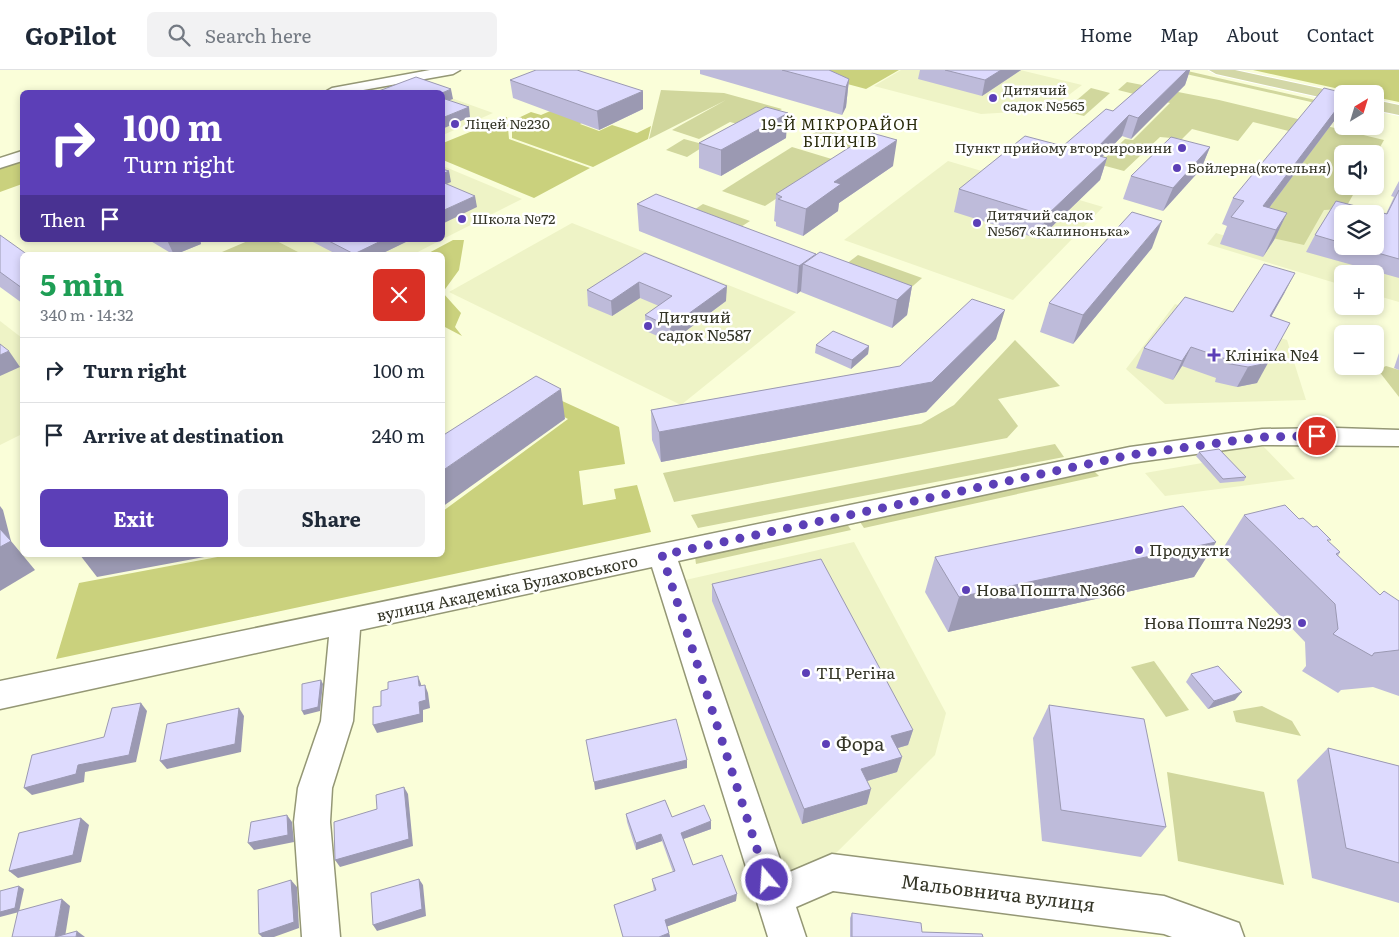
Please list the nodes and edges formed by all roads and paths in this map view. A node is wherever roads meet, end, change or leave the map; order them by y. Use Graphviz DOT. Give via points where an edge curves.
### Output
graph roads {
  1 [pos="454,70"];
  2 [pos="1216,70"];
  3 [pos="343,90"];
  4 [pos="1334,96"];
  5 [pos="1384,107"];
  6 [pos="1399,110"];
  7 [pos="20,157"];
  8 [pos="0,163"];
  9 [pos="1399,438"];
  10 [pos="662,555"];
  11 [pos="347,622"];
  12 [pos="0,695"];
  13 [pos="773,898"];
  14 [pos="321,937"];
  15 [pos="787,937"];
  16 [pos="1225,937"];
  1 -- 3 [label="street"];
  2 -- 4 [label="main road"];
  5 -- 6 [label="main road"];
  7 -- 8 [label="street"];
  9 -- 10 [label="street, вулиця Академіка Булаховського" via="1262,437 1130,455"];
  10 -- 11 [label="street, вулиця Академіка Булаховського"];
  10 -- 13 [label="street"];
  11 -- 12 [label="street, вулиця Академіка Булаховського"];
  11 -- 14 [label="street" via="337,721 315,788 313,805"];
  13 -- 15 [label="street"];
  13 -- 16 [label="street, Мальовнича вулиця" via="832,872 1164,915"];
}
